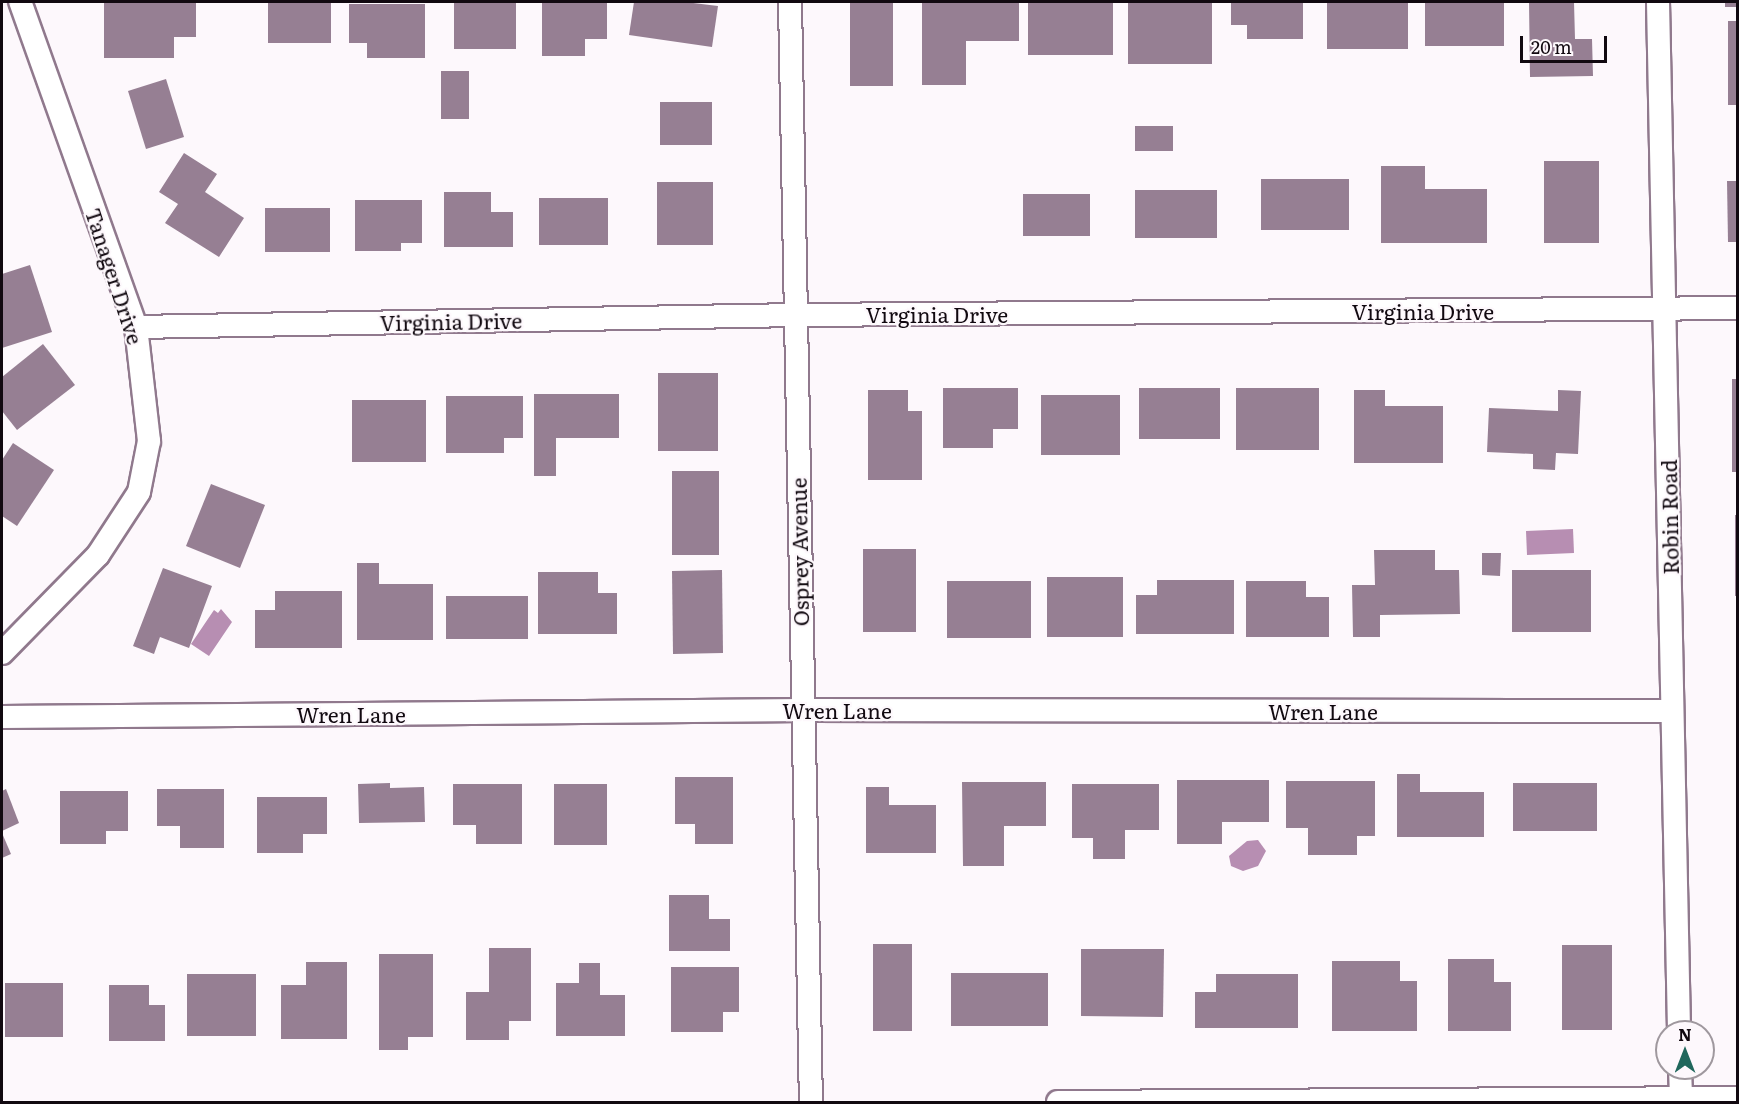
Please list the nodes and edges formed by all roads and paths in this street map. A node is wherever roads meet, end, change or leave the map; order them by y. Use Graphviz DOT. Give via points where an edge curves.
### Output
graph roads {
  1 [pos="20,2"];
  2 [pos="790,2"];
  3 [pos="1658,2"];
  4 [pos="1737,308"];
  5 [pos="1666,309"];
  6 [pos="794,315"];
  7 [pos="136,327"];
  8 [pos="2,653"];
  9 [pos="803,710"];
  10 [pos="1672,711"];
  11 [pos="2,717"];
  12 [pos="1679,1020"];
  13 [pos="1680,1080"];
  14 [pos="1737,1098"];
  15 [pos="1681,1101"];
  16 [pos="812,1102"];
  17 [pos="1058,1102"];
  1 -- 7 [label="street, Tanager Drive"];
  2 -- 6 [label="street, Osprey Avenue"];
  3 -- 5 [label="street, Robin Road"];
  4 -- 5 [label="street, Virginia Drive"];
  5 -- 6 [label="street, Virginia Drive"];
  5 -- 10 [label="street, Robin Road"];
  6 -- 7 [label="street, Virginia Drive"];
  6 -- 9 [label="street, Osprey Avenue"];
  7 -- 8 [label="street, Tanager Drive" via="149,441 139,492 98,555"];
  9 -- 10 [label="street, Wren Lane"];
  9 -- 11 [label="street, Wren Lane"];
  9 -- 16 [label="street, Osprey Avenue"];
  10 -- 12 [label="street, Robin Road"];
  13 -- 15 [label="street"];
  14 -- 15 [label="street"];
  15 -- 17 [label="street"];
}
